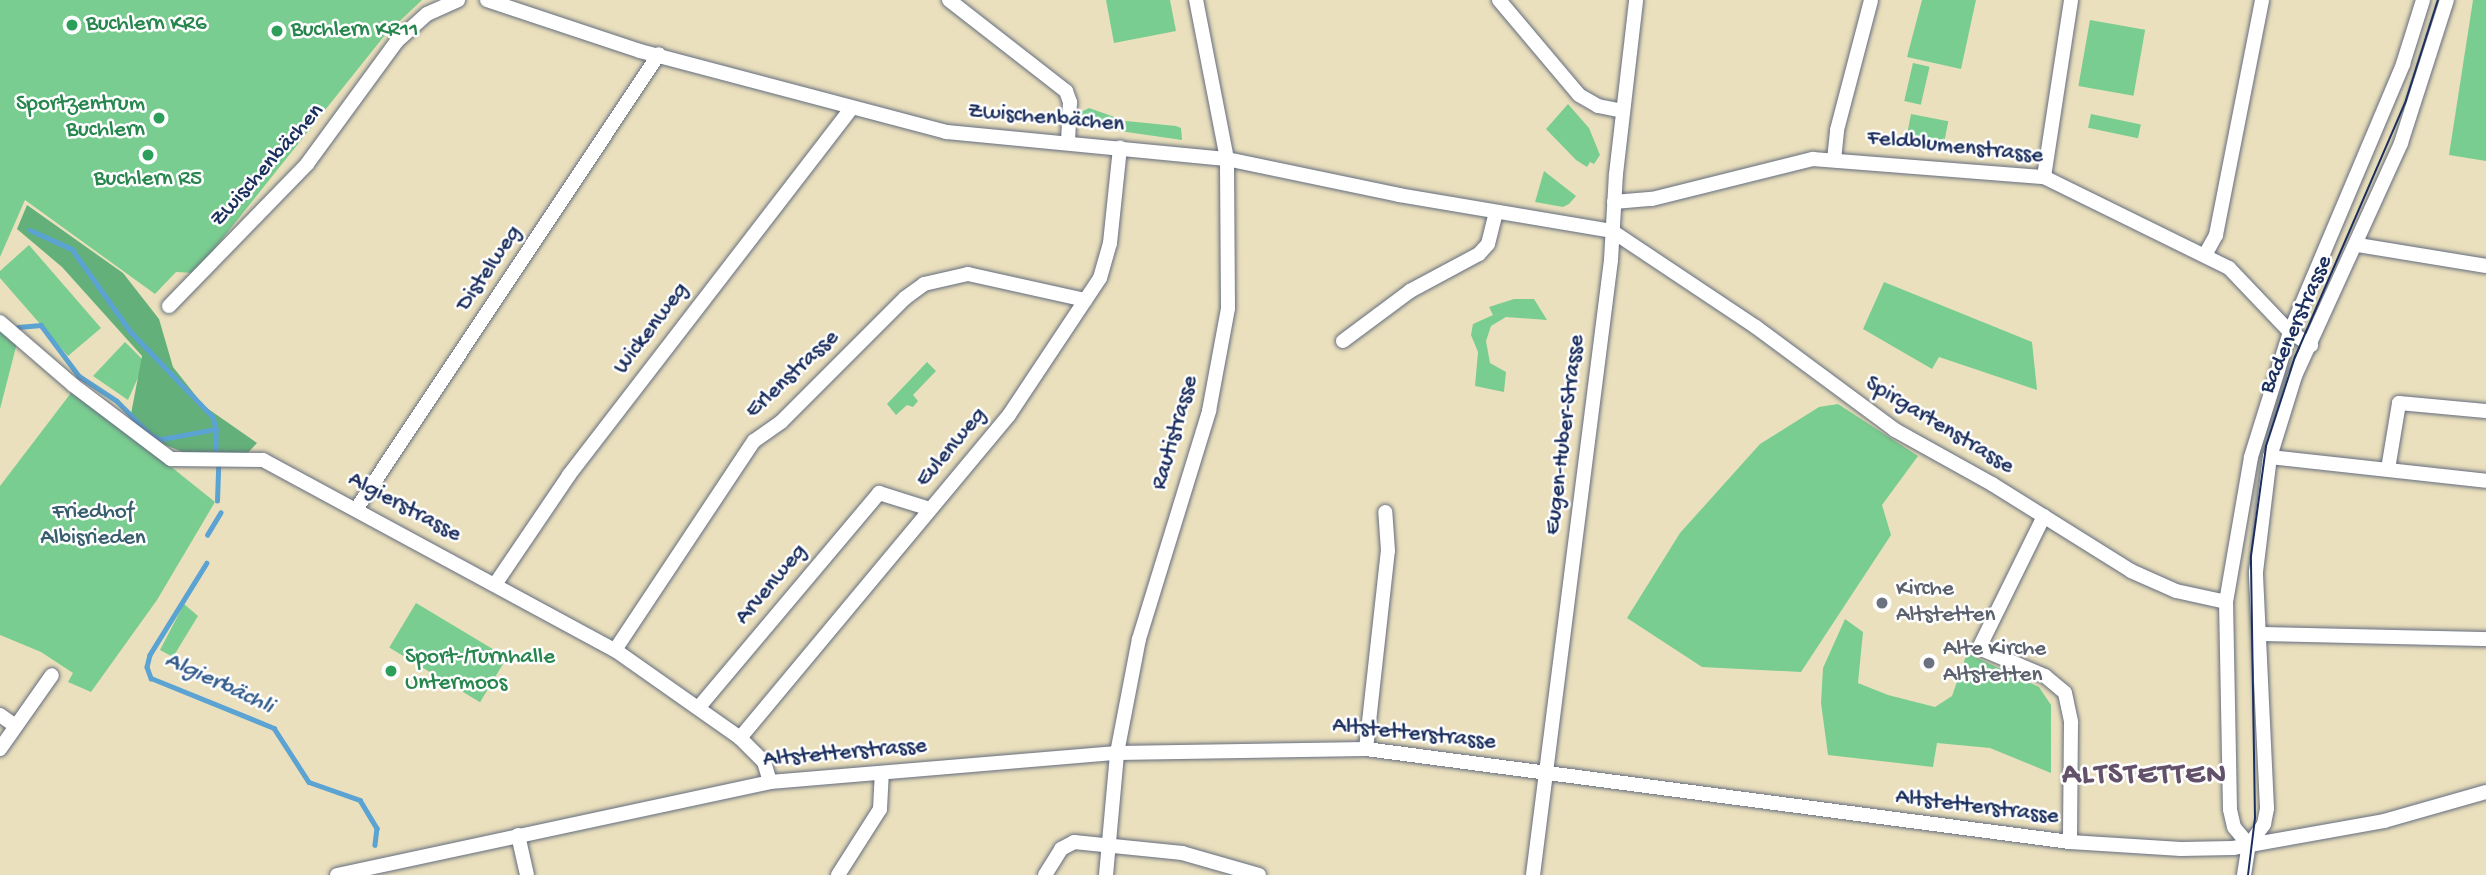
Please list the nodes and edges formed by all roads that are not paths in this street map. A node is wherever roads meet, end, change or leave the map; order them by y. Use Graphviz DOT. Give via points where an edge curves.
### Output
graph roads {
  1 [pos="458,0"];
  2 [pos="487,0"];
  3 [pos="948,0"];
  4 [pos="1196,0"];
  5 [pos="1499,0"];
  6 [pos="1636,0"];
  7 [pos="1871,0"];
  8 [pos="2071,0"];
  9 [pos="2262,0"];
  10 [pos="2423,0"];
  11 [pos="2447,0"];
  12 [pos="659,54"];
  13 [pos="852,108"];
  14 [pos="1623,111"];
  15 [pos="1068,142"];
  16 [pos="1120,148"];
  17 [pos="1227,159"];
  18 [pos="1834,160"];
  19 [pos="2044,177"];
  20 [pos="1614,202"];
  21 [pos="1496,213"];
  22 [pos="1612,231"];
  23 [pos="2358,245"];
  24 [pos="2204,255"];
  25 [pos="2486,266"];
  26 [pos="1085,300"];
  27 [pos="169,306"];
  28 [pos="0,321"];
  29 [pos="2290,332"];
  30 [pos="1343,341"];
  31 [pos="2311,345"];
  32 [pos="2486,411"];
  33 [pos="2270,457"];
  34 [pos="2388,468"];
  35 [pos="2486,481"];
  36 [pos="357,508"];
  37 [pos="930,509"];
  38 [pos="1385,512"];
  39 [pos="2044,516"];
  40 [pos="496,583"];
  41 [pos="2225,603"];
  42 [pos="2259,634"];
  43 [pos="2486,639"];
  44 [pos="615,650"];
  45 [pos="52,675"];
  46 [pos="699,707"];
  47 [pos="0,715"];
  48 [pos="16,726"];
  49 [pos="740,738"];
  50 [pos="0,749"];
  51 [pos="1366,749"];
  52 [pos="1117,753"];
  53 [pos="882,773"];
  54 [pos="1547,775"];
  55 [pos="769,782"];
  56 [pos="2486,792"];
  57 [pos="518,835"];
  58 [pos="2070,842"];
  59 [pos="1110,844"];
  60 [pos="2249,845"];
  61 [pos="337,875"];
  62 [pos="527,875"];
  63 [pos="838,875"];
  64 [pos="1045,875"];
  65 [pos="1106,875"];
  66 [pos="1259,875"];
  67 [pos="1534,875"];
  68 [pos="2244,875"];
  1 -- 27 [label="street, Zwischenbächen" via="427,14 397,41 315,155"];
  2 -- 12 [label="street, Zwischenbächen"];
  3 -- 15 [label="street" via="1066,91 1070,102"];
  4 -- 17 [label="street, Rautistrasse"];
  5 -- 14 [label="street" via="1579,95 1598,106"];
  6 -- 14 [label="street, Eugen-Huber-Strasse"];
  7 -- 18 [label="street" via="1837,130"];
  8 -- 19 [label="street"];
  9 -- 24 [label="street" via="2216,235"];
  10 -- 29 [label="street, Badenerstrasse" via="2403,65"];
  11 -- 23 [label="street, Badenerstrasse" via="2401,143"];
  12 -- 13 [label="street, Zwischenbächen"];
  12 -- 36 [label="street, Distelweg"];
  13 -- 15 [label="street, Zwischenbächen" via="968,136"];
  13 -- 40 [label="street, Wickenweg" via="569,475"];
  14 -- 20 [label="street, Eugen-Huber-Strasse"];
  15 -- 16 [label="street, Zwischenbächen"];
  16 -- 17 [label="street, Zwischenbächen"];
  16 -- 26 [label="street, Eulenweg" via="1110,243 1100,278"];
  17 -- 21 [label="street, Zwischenbächen"];
  17 -- 52 [label="street, Rautistrasse" via="1230,280 1223,345 1203,431 1148,599"];
  18 -- 19 [label="street, Feldblumenstrasse"];
  18 -- 20 [label="street, Feldblumenstrasse" via="1788,162 1652,199"];
  19 -- 24 [label="street, Feldblumenstrasse"];
  20 -- 22 [label="street, Eugen-Huber-Strasse"];
  21 -- 22 [label="street, Zwischenbächen"];
  21 -- 30 [label="street" via="1488,244 1479,254 1410,291"];
  22 -- 39 [label="street, Spirgartenstrasse" via="1745,319 1867,412"];
  22 -- 54 [label="street, Eugen-Huber-Strasse"];
  23 -- 25 [label="street"];
  23 -- 31 [label="street, Badenerstrasse"];
  24 -- 29 [label="street, Feldblumenstrasse" via="2252,288"];
  26 -- 37 [label="street, Eulenweg" via="1009,415"];
  26 -- 44 [label="street, Erlenstrasse" via="968,274 924,284 905,298 788,416 754,442"];
  28 -- 36 [label="street, Algierstrasse" via="73,385 172,459 199,463 255,457"];
  29 -- 31 [label="street, Feldblumenstrasse"];
  29 -- 41 [label="street, Badenerstrasse" via="2251,457"];
  31 -- 33 [label="street, Badenerstrasse" via="2295,376"];
  32 -- 34 [label="street" via="2399,403"];
  33 -- 34 [label="street"];
  33 -- 42 [label="street, Badenerstrasse" via="2256,540"];
  34 -- 35 [label="street"];
  36 -- 40 [label="street, Algierstrasse"];
  37 -- 46 [label="street, Arvenweg" via="879,493"];
  37 -- 49 [label="street, Eulenweg"];
  38 -- 51 [label="street" via="1388,551"];
  39 -- 41 [label="street, Spirgartenstrasse" via="2150,581"];
  39 -- 58 [label="street" via="1979,648 2045,676 2065,693 2071,722"];
  40 -- 44 [label="street, Algierstrasse"];
  41 -- 60 [label="street, Badenerstrasse" via="2230,809 2234,827"];
  42 -- 43 [label="street"];
  42 -- 60 [label="street, Badenerstrasse" via="2267,808 2264,824"];
  44 -- 46 [label="street, Algierstrasse"];
  45 -- 48 [label="street"];
  46 -- 49 [label="street, Algierstrasse"];
  47 -- 48 [label="street"];
  48 -- 50 [label="street"];
  49 -- 55 [label="street, Algierstrasse" via="764,762"];
  51 -- 52 [label="street, Altstetterstrasse"];
  51 -- 54 [label="street, Altstetterstrasse"];
  52 -- 53 [label="street, Altstetterstrasse"];
  52 -- 59 [label="street, Rautistrasse"];
  53 -- 55 [label="street, Altstetterstrasse"];
  53 -- 63 [label="street" via="880,810"];
  54 -- 58 [label="street, Altstetterstrasse"];
  54 -- 67 [label="street, Eugen-Huber-Strasse"];
  55 -- 57 [label="street, Altstetterstrasse"];
  56 -- 60 [label="street, Altstetterstrasse" via="2407,816"];
  57 -- 61 [label="street, Altstetterstrasse"];
  57 -- 62 [label="street"];
  58 -- 60 [label="street, Altstetterstrasse" via="2180,849"];
  59 -- 64 [label="street" via="1067,844"];
  59 -- 65 [label="street, Rautistrasse"];
  59 -- 66 [label="street" via="1182,853"];
  60 -- 68 [label="street, Badenerstrasse"];
}
